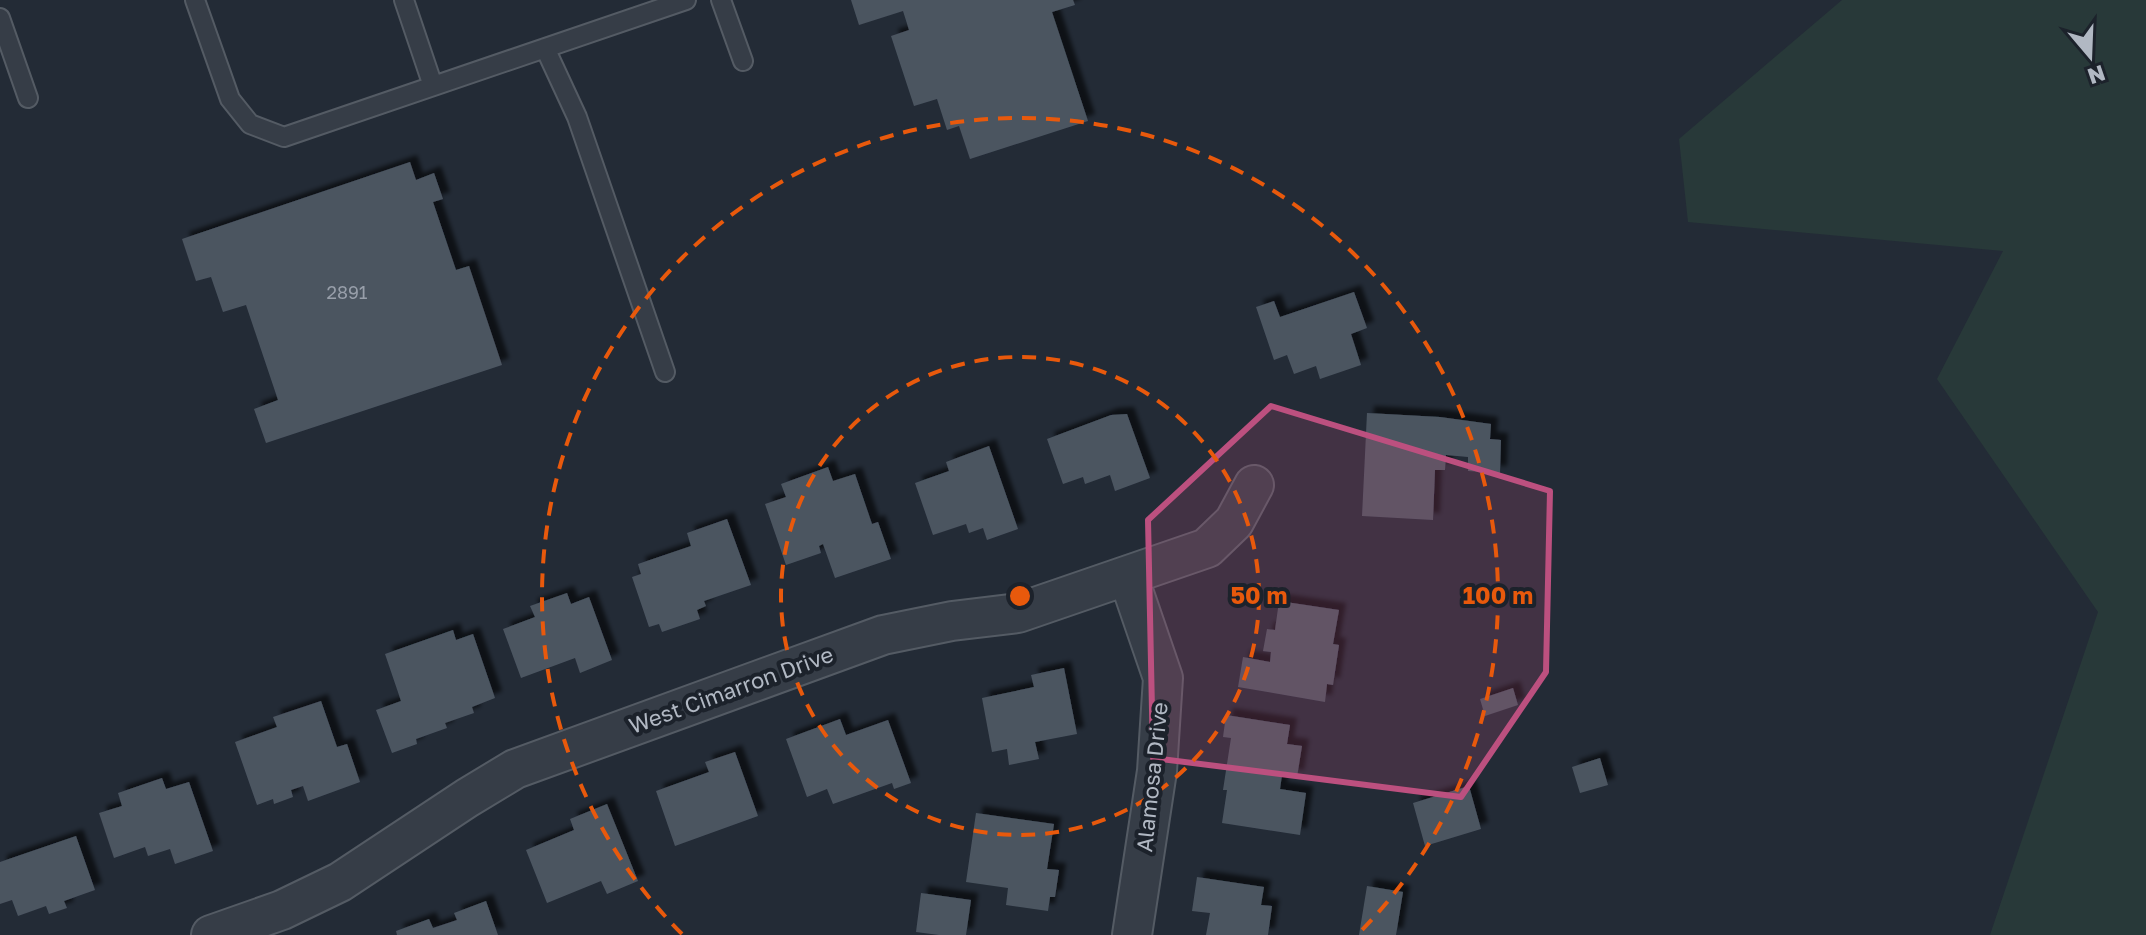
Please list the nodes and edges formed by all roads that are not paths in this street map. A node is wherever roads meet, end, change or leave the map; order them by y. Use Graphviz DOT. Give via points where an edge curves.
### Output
graph roads {
  1 [pos="195,0"];
  2 [pos="404,0"];
  3 [pos="686,0"];
  4 [pos="721,0"];
  5 [pos="0,18"];
  6 [pos="545,48"];
  7 [pos="743,61"];
  8 [pos="433,86"];
  9 [pos="28,98"];
  10 [pos="665,372"];
  11 [pos="1254,485"];
  12 [pos="1128,576"];
  13 [pos="211,935"];
  14 [pos="1132,935"];
  1 -- 8 [label="lane" via="230,99 250,124 274,134 284,137"];
  2 -- 8 [label="lane"];
  3 -- 6 [label="lane"];
  4 -- 7 [label="lane"];
  5 -- 9 [label="lane"];
  6 -- 8 [label="lane"];
  6 -- 10 [label="lane" via="577,117"];
  11 -- 12 [label="street, West Cimarron Drive" via="1234,522 1207,548"];
  12 -- 13 [label="street, West Cimarron Drive" via="1018,613 883,635 515,769 340,882"];
  12 -- 14 [label="street, Alamosa Drive" via="1163,678 1157,771"];
}
